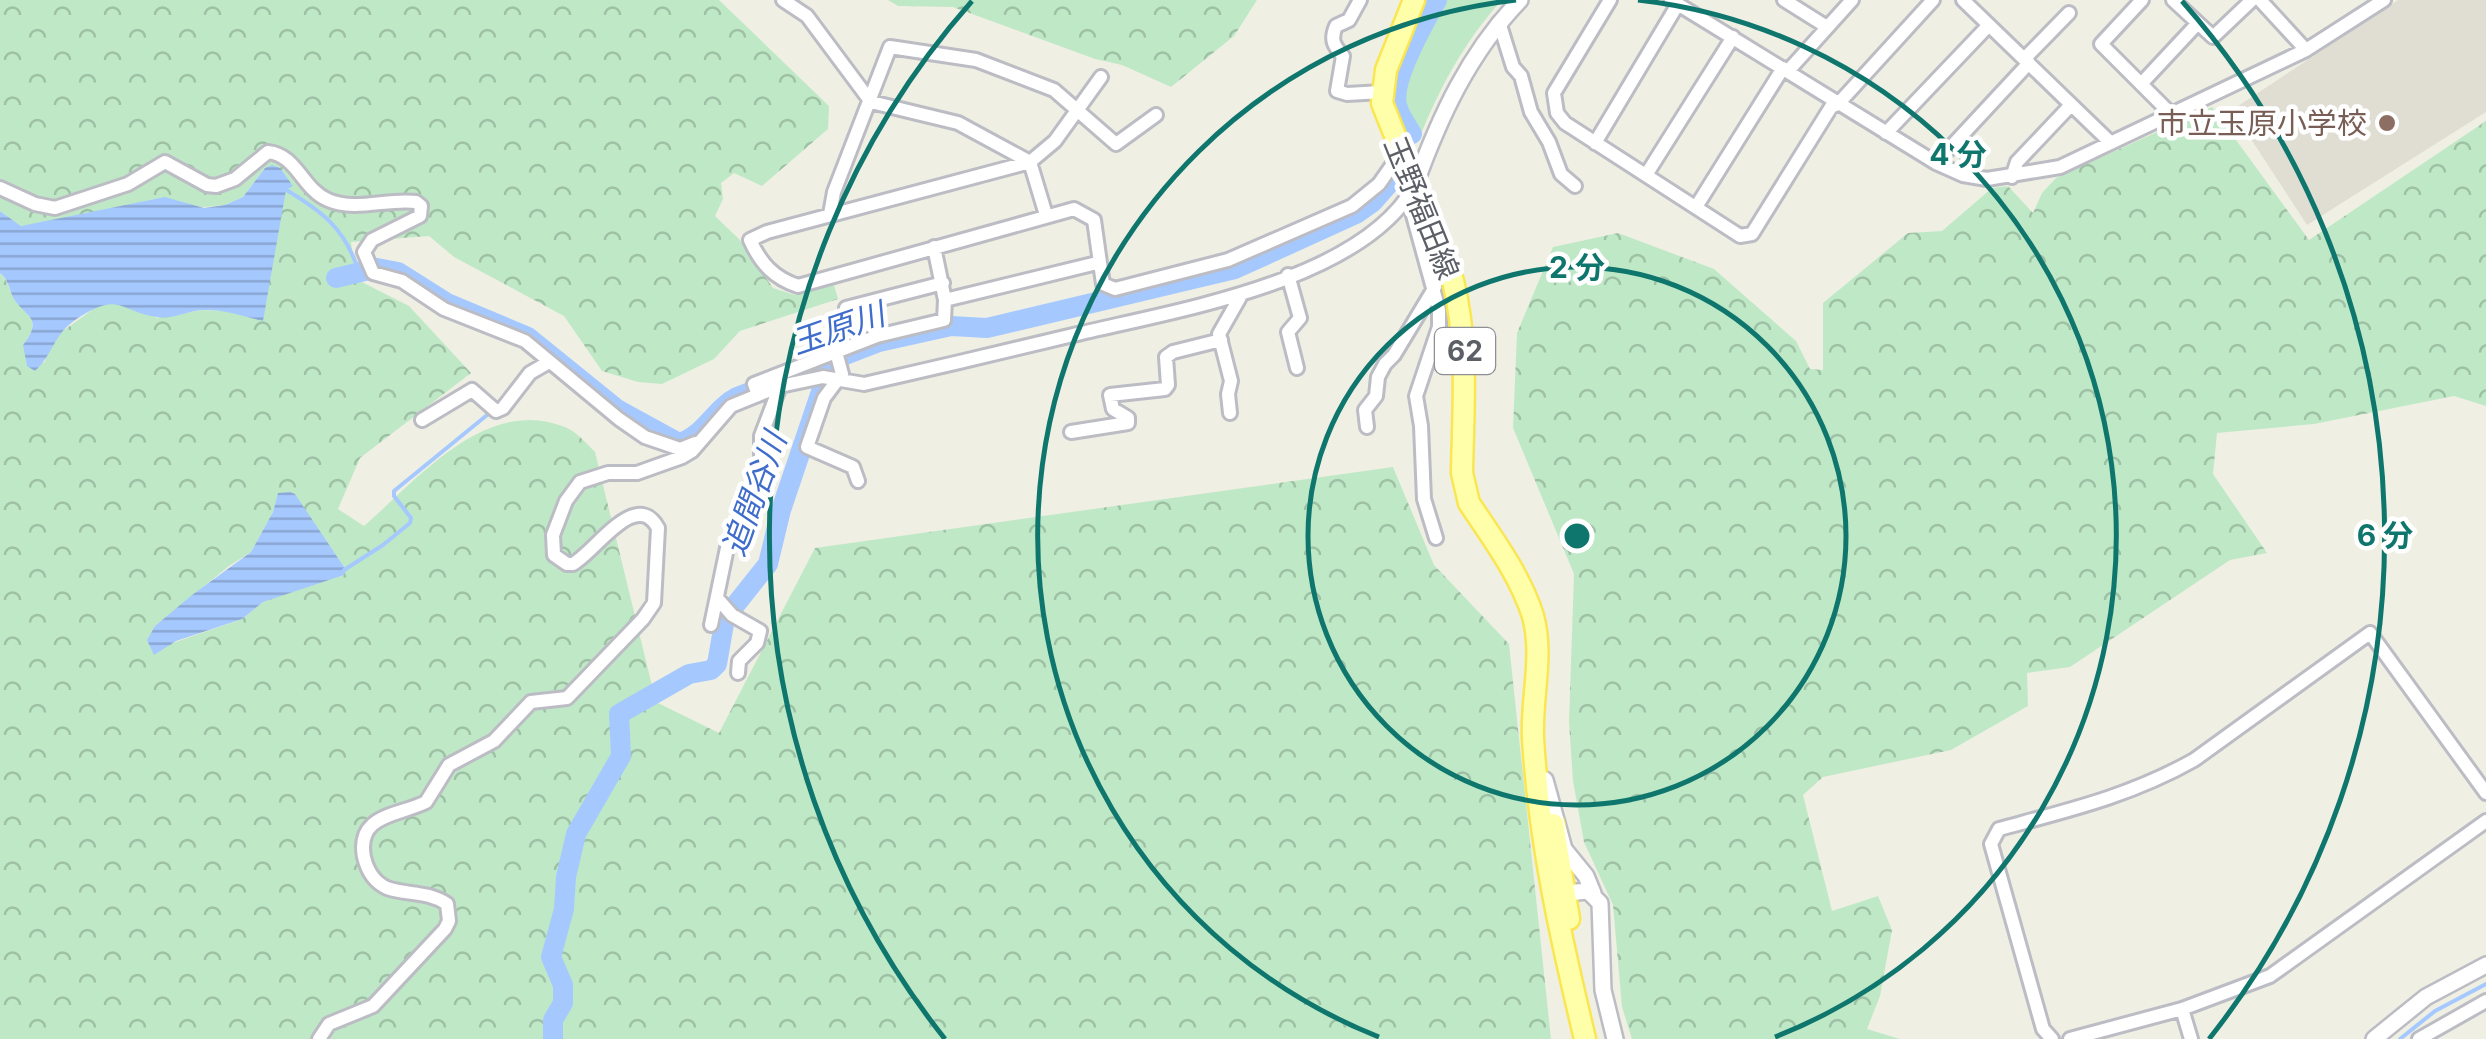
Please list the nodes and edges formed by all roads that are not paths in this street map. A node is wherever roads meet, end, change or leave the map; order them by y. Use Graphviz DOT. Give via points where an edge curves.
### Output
graph roads {
  1 [pos="782,0"];
  2 [pos="1360,0"];
  3 [pos="1414,0"];
  4 [pos="1520,0"];
  5 [pos="1610,0"];
  6 [pos="1784,0"];
  7 [pos="1852,0"];
  8 [pos="1933,0"];
  9 [pos="1963,0"];
  10 [pos="2142,0"];
  11 [pos="2173,0"];
  12 [pos="2256,0"];
  13 [pos="2384,0"];
  14 [pos="1684,3"];
  15 [pos="2069,13"];
  16 [pos="1499,22"];
  17 [pos="2198,24"];
  18 [pos="1989,25"];
  19 [pos="1827,27"];
  20 [pos="1732,38"];
  21 [pos="2306,50"];
  22 [pos="2027,61"];
  23 [pos="1786,69"];
  24 [pos="1102,76"];
  25 [pos="2141,84"];
  26 [pos="1382,92"];
  27 [pos="871,102"];
  28 [pos="1838,104"];
  29 [pos="2072,104"];
  30 [pos="1078,110"];
  31 [pos="2171,114"];
  32 [pos="1156,115"];
  33 [pos="1886,133"];
  34 [pos="1595,142"];
  35 [pos="2111,143"];
  36 [pos="1400,154"];
  37 [pos="1030,162"];
  38 [pos="1936,163"];
  39 [pos="1646,175"];
  40 [pos="2012,177"];
  41 [pos="1575,186"];
  42 [pos="0,188"];
  43 [pos="1412,191"];
  44 [pos="1696,207"];
  45 [pos="830,214"];
  46 [pos="1046,215"];
  47 [pos="934,247"];
  48 [pos="1098,263"];
  49 [pos="1288,275"];
  50 [pos="943,282"];
  51 [pos="1435,287"];
  52 [pos="1240,296"];
  53 [pos="945,300"];
  54 [pos="846,308"];
  55 [pos="1220,340"];
  56 [pos="838,357"];
  57 [pos="549,362"];
  58 [pos="1297,368"];
  59 [pos="831,378"];
  60 [pos="784,380"];
  61 [pos="1230,414"];
  62 [pos="422,420"];
  63 [pos="1367,428"];
  64 [pos="1071,432"];
  65 [pos="702,438"];
  66 [pos="858,480"];
  67 [pos="1436,538"];
  68 [pos="717,598"];
  69 [pos="711,625"];
  70 [pos="738,672"];
  71 [pos="1535,704"];
  72 [pos="1546,780"];
  73 [pos="2486,793"];
  74 [pos="2486,821"];
  75 [pos="1558,893"];
  76 [pos="1594,893"];
  77 [pos="2486,964"];
  78 [pos="2482,1003"];
  79 [pos="2182,1009"];
  80 [pos="2486,1021"];
  81 [pos="2426,1037"];
  82 [pos="319,1039"];
  83 [pos="1587,1039"];
  84 [pos="1614,1039"];
  85 [pos="2052,1039"];
  86 [pos="2070,1039"];
  87 [pos="2191,1039"];
  88 [pos="2374,1039"];
  1 -- 27 [label="street" via="807,16"];
  2 -- 26 [label="street" via="1332,35 1344,56 1337,91"];
  3 -- 26 [label="main road"];
  4 -- 16 [label="street"];
  5 -- 34 [label="street" via="1554,92 1565,124"];
  6 -- 19 [label="street"];
  7 -- 19 [label="street"];
  8 -- 28 [label="street"];
  9 -- 18 [label="street"];
  10 -- 25 [label="street" via="2100,44"];
  11 -- 17 [label="street"];
  12 -- 17 [label="street" via="2213,38"];
  12 -- 21 [label="street"];
  13 -- 21 [label="street"];
  14 -- 20 [label="street"];
  14 -- 34 [label="street"];
  15 -- 22 [label="street"];
  16 -- 41 [label="street" via="1531,112 1562,174"];
  16 -- 43 [label="street" via="1466,70"];
  17 -- 25 [label="street"];
  18 -- 22 [label="street"];
  18 -- 33 [label="street"];
  19 -- 23 [label="street"];
  20 -- 23 [label="street"];
  20 -- 39 [label="street"];
  21 -- 31 [label="street"];
  22 -- 29 [label="street"];
  22 -- 38 [label="street"];
  23 -- 28 [label="street"];
  23 -- 44 [label="street"];
  24 -- 30 [label="street"];
  25 -- 31 [label="street"];
  26 -- 36 [label="main road, 玉野福田線 / 62"];
  27 -- 30 [label="street" via="890,48 976,60 1054,90"];
  27 -- 37 [label="street" via="958,123"];
  27 -- 45 [label="street"];
  28 -- 33 [label="street"];
  28 -- 44 [label="street" via="1752,234 1740,236"];
  29 -- 35 [label="street"];
  29 -- 40 [label="street" via="2017,162"];
  30 -- 32 [label="street" via="1116,144"];
  30 -- 37 [label="street"];
  31 -- 35 [label="street"];
  33 -- 38 [label="street"];
  34 -- 39 [label="street"];
  35 -- 40 [label="street" via="2060,167"];
  36 -- 43 [label="main road, 玉野福田線 / 62"];
  36 -- 48 [label="street" via="1352,206 1228,260 1115,289 1103,284"];
  37 -- 45 [label="street"];
  37 -- 46 [label="street"];
  38 -- 40 [label="street" via="1975,177"];
  39 -- 44 [label="street"];
  42 -- 57 [label="street" via="55,208 128,184 165,162 216,186 235,179 263,153 275,152 288,158 308,186 338,204 421,206 414,221 372,240 364,252 371,269 444,309 524,341"];
  43 -- 49 [label="street" via="1352,248"];
  43 -- 51 [label="street"];
  43 -- 71 [label="main road, 玉野福田線 / 62" via="1453,281 1465,338 1465,490 1525,594 1538,638"];
  45 -- 47 [label="street" via="750,240 776,279 798,286"];
  46 -- 47 [label="street"];
  46 -- 48 [label="street" via="1074,209 1094,220"];
  47 -- 50 [label="street"];
  48 -- 53 [label="street"];
  49 -- 52 [label="street"];
  49 -- 58 [label="street" via="1300,318 1288,332"];
  50 -- 53 [label="street"];
  50 -- 54 [label="street"];
  51 -- 63 [label="street" via="1378,377 1364,418"];
  51 -- 67 [label="street" via="1439,327 1416,396 1424,499"];
  52 -- 55 [label="street"];
  52 -- 59 [label="street" via="864,384"];
  53 -- 56 [label="street" via="944,320 878,336"];
  55 -- 61 [label="street" via="1231,381"];
  55 -- 64 [label="street" via="1166,357 1165,388 1110,395 1113,409 1128,423"];
  56 -- 59 [label="street" via="842,374"];
  56 -- 60 [label="street"];
  57 -- 62 [label="street" via="530,373 504,408 494,409 472,390"];
  57 -- 65 [label="street" via="645,436 680,449"];
  59 -- 60 [label="street"];
  59 -- 66 [label="street" via="808,447 853,467"];
  60 -- 65 [label="street" via="732,406"];
  60 -- 68 [label="street" via="761,436 740,540 727,548"];
  65 -- 82 [label="street" via="682,458 637,473 590,476 571,491 554,535 554,555 573,564 622,521 645,515 658,528 654,603 568,698 532,702 494,741 449,765 426,802 371,824 363,848 370,874 390,889 439,898 449,921 373,1006 330,1024"];
  68 -- 69 [label="street"];
  68 -- 70 [label="street" via="760,631"];
  71 -- 72 [label="main road, 玉野福田線 / 62"];
  71 -- 75 [label="main road, 玉野福田線 / 62" via="1533,734"];
  72 -- 75 [label="main road, 玉野福田線 / 62"];
  72 -- 76 [label="street" via="1564,848"];
  73 -- 85 [label="street" via="2370,633 2166,776 1999,830 1991,844 2042,1028"];
  74 -- 79 [label="street" via="2270,976"];
  75 -- 76 [label="street"];
  75 -- 83 [label="main road, 玉野福田線 / 62"];
  76 -- 84 [label="street"];
  77 -- 88 [label="street" via="2426,997"];
  78 -- 80 [label="street"];
  78 -- 81 [label="street"];
  79 -- 86 [label="street"];
  79 -- 87 [label="street"];
}
